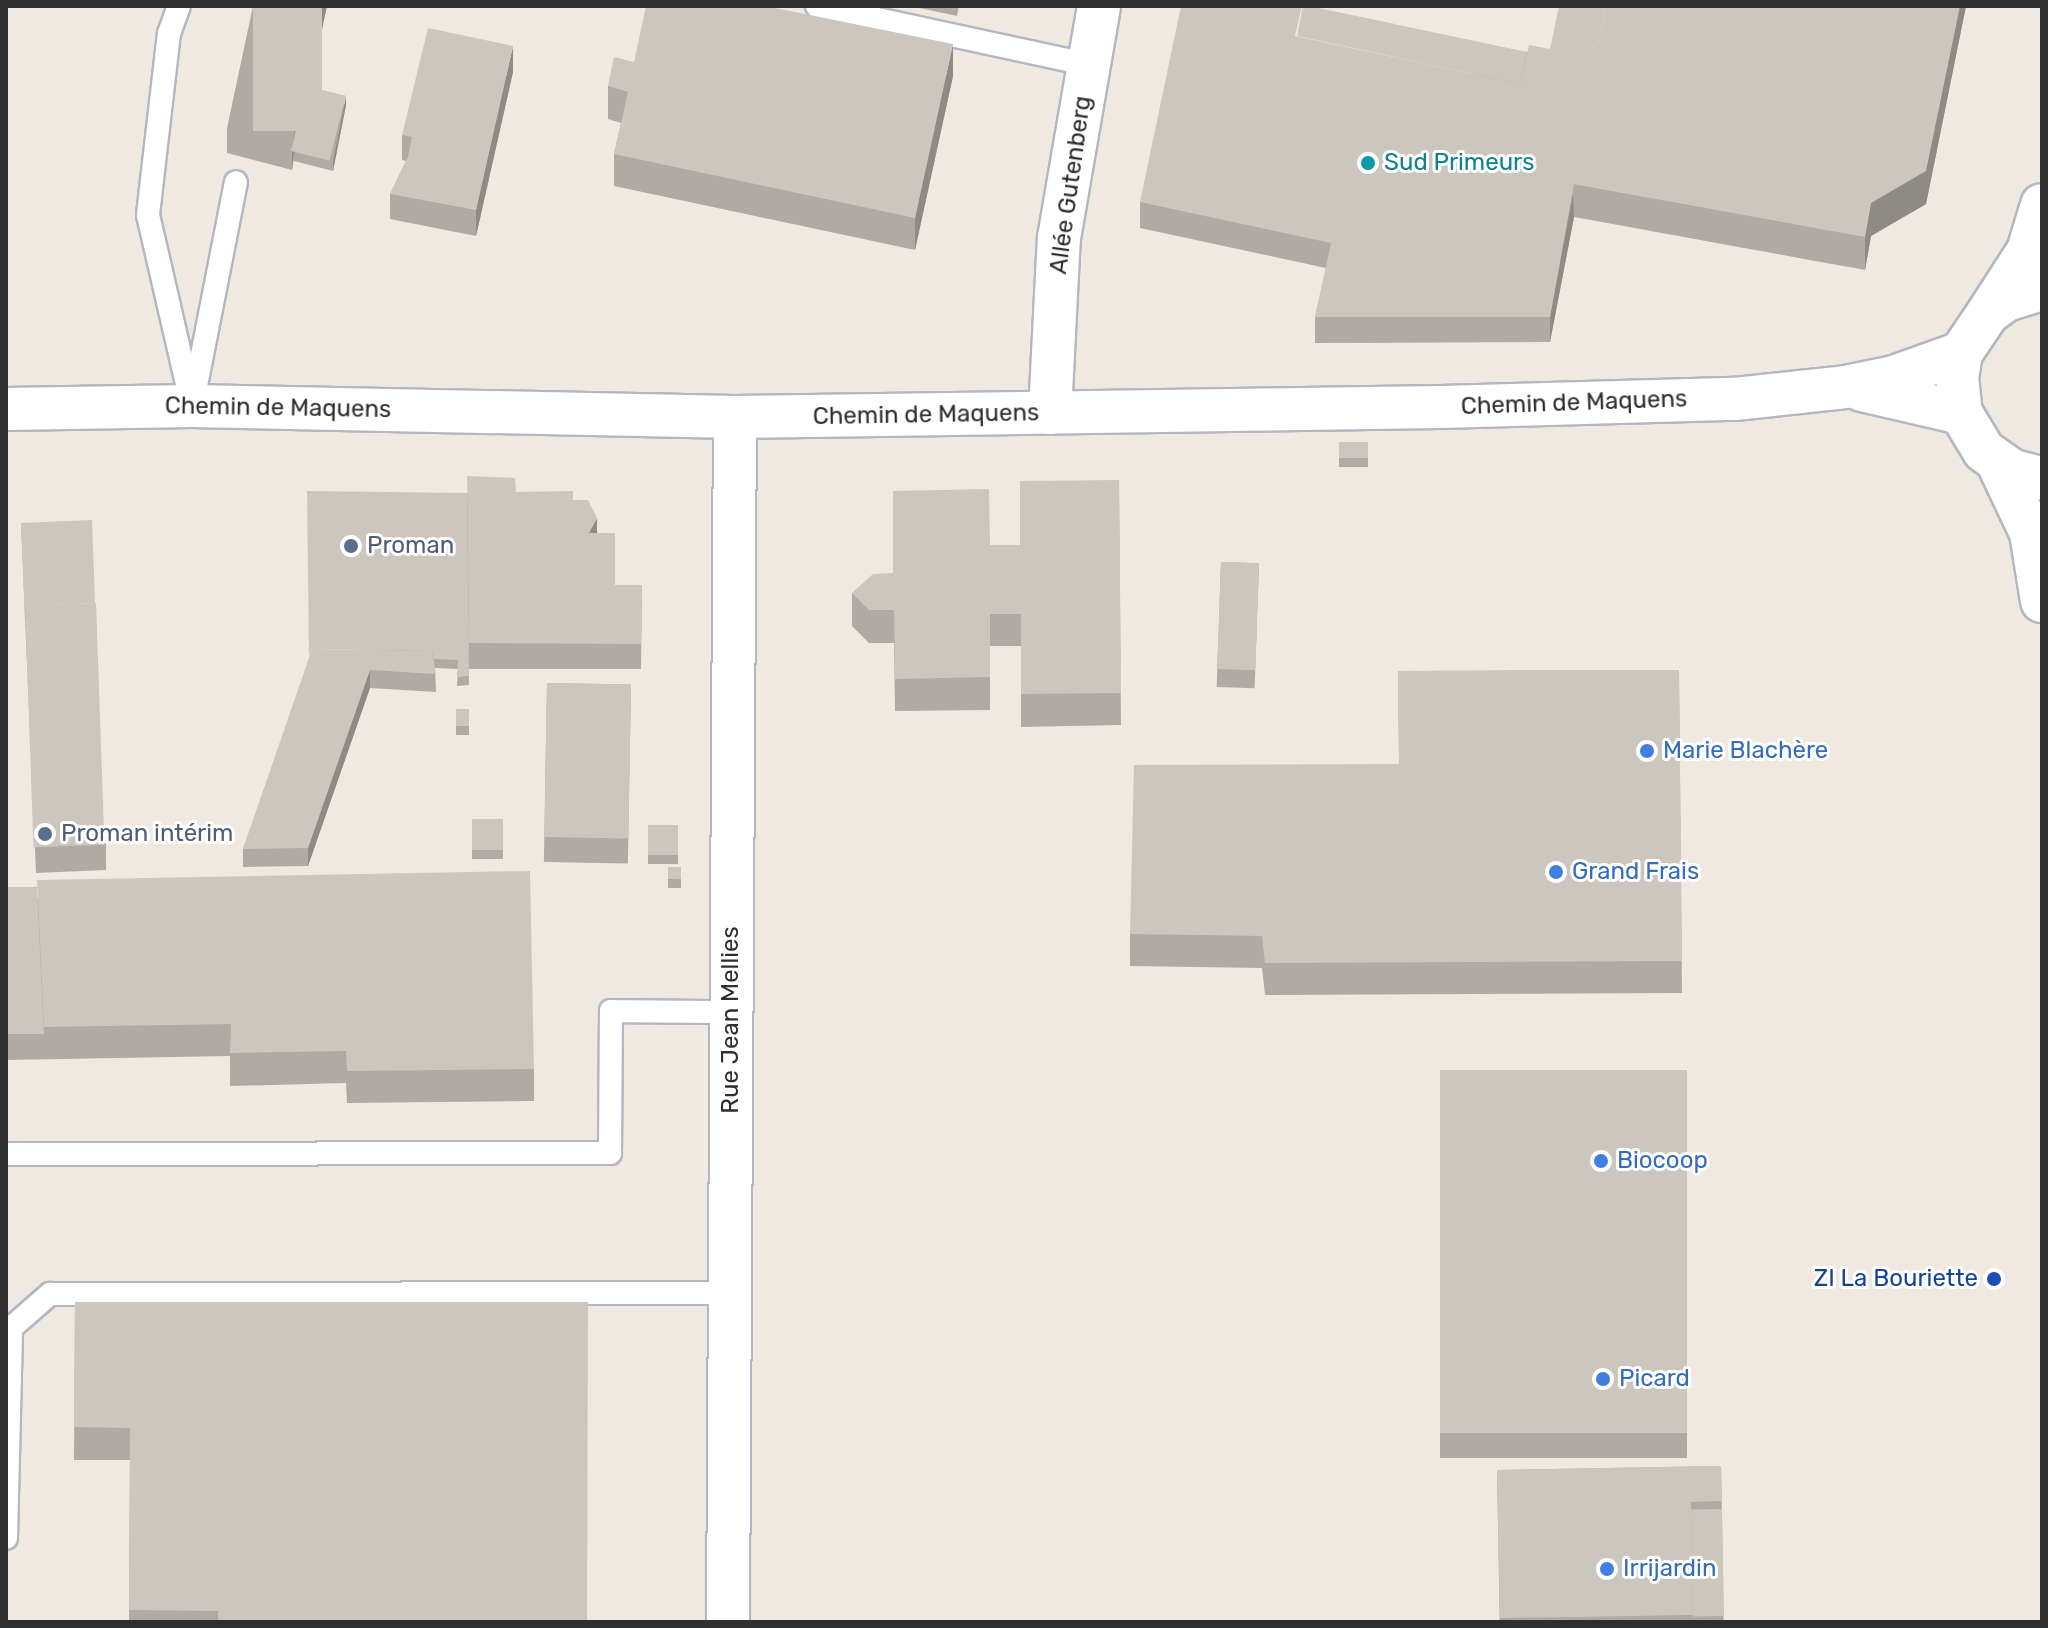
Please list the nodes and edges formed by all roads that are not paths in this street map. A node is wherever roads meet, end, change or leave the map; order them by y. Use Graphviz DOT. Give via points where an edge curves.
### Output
graph roads {
  1 [pos="179,6"];
  2 [pos="817,6"];
  3 [pos="1099,6"];
  4 [pos="1089,65"];
  5 [pos="236,182"];
  6 [pos="2042,205"];
  7 [pos="2042,289"];
  8 [pos="1988,313"];
  9 [pos="1961,353"];
  10 [pos="1845,387"];
  11 [pos="192,406"];
  12 [pos="6,409"];
  13 [pos="1050,413"];
  14 [pos="1961,413"];
  15 [pos="735,417"];
  16 [pos="1997,461"];
  17 [pos="2042,478"];
  18 [pos="2042,601"];
  19 [pos="731,1012"];
  20 [pos="6,1154"];
  21 [pos="730,1293"];
  22 [pos="6,1538"];
  23 [pos="728,1622"];
  1 -- 11 [label="lane" via="169,33 148,215"];
  2 -- 4 [label="lane"];
  3 -- 4 [label="street, Allée Gutenberg"];
  4 -- 13 [label="street, Allée Gutenberg" via="1059,238"];
  5 -- 11 [label="lane"];
  6 -- 8 [label="street" via="2028,251"];
  7 -- 8 [label="street" via="2006,300"];
  8 -- 9 [label="street"];
  9 -- 10 [label="street, Chemin de Maquens" via="1894,377"];
  9 -- 14 [label="street"];
  10 -- 13 [label="street, Chemin de Maquens" via="1735,399"];
  10 -- 14 [label="street, Chemin de Maquens"];
  11 -- 12 [label="street, Chemin de Maquens"];
  11 -- 15 [label="street, Chemin de Maquens"];
  13 -- 15 [label="street, Chemin de Maquens"];
  14 -- 16 [label="street"];
  15 -- 19 [label="street, Rue Jean Mellies"];
  16 -- 17 [label="street"];
  16 -- 18 [label="street" via="2031,533"];
  19 -- 20 [label="lane" via="611,1011 610,1153"];
  19 -- 21 [label="street, Rue Jean Mellies"];
  21 -- 22 [label="lane" via="50,1294 11,1328"];
  21 -- 23 [label="street, Rue Jean Mellies"];
}
